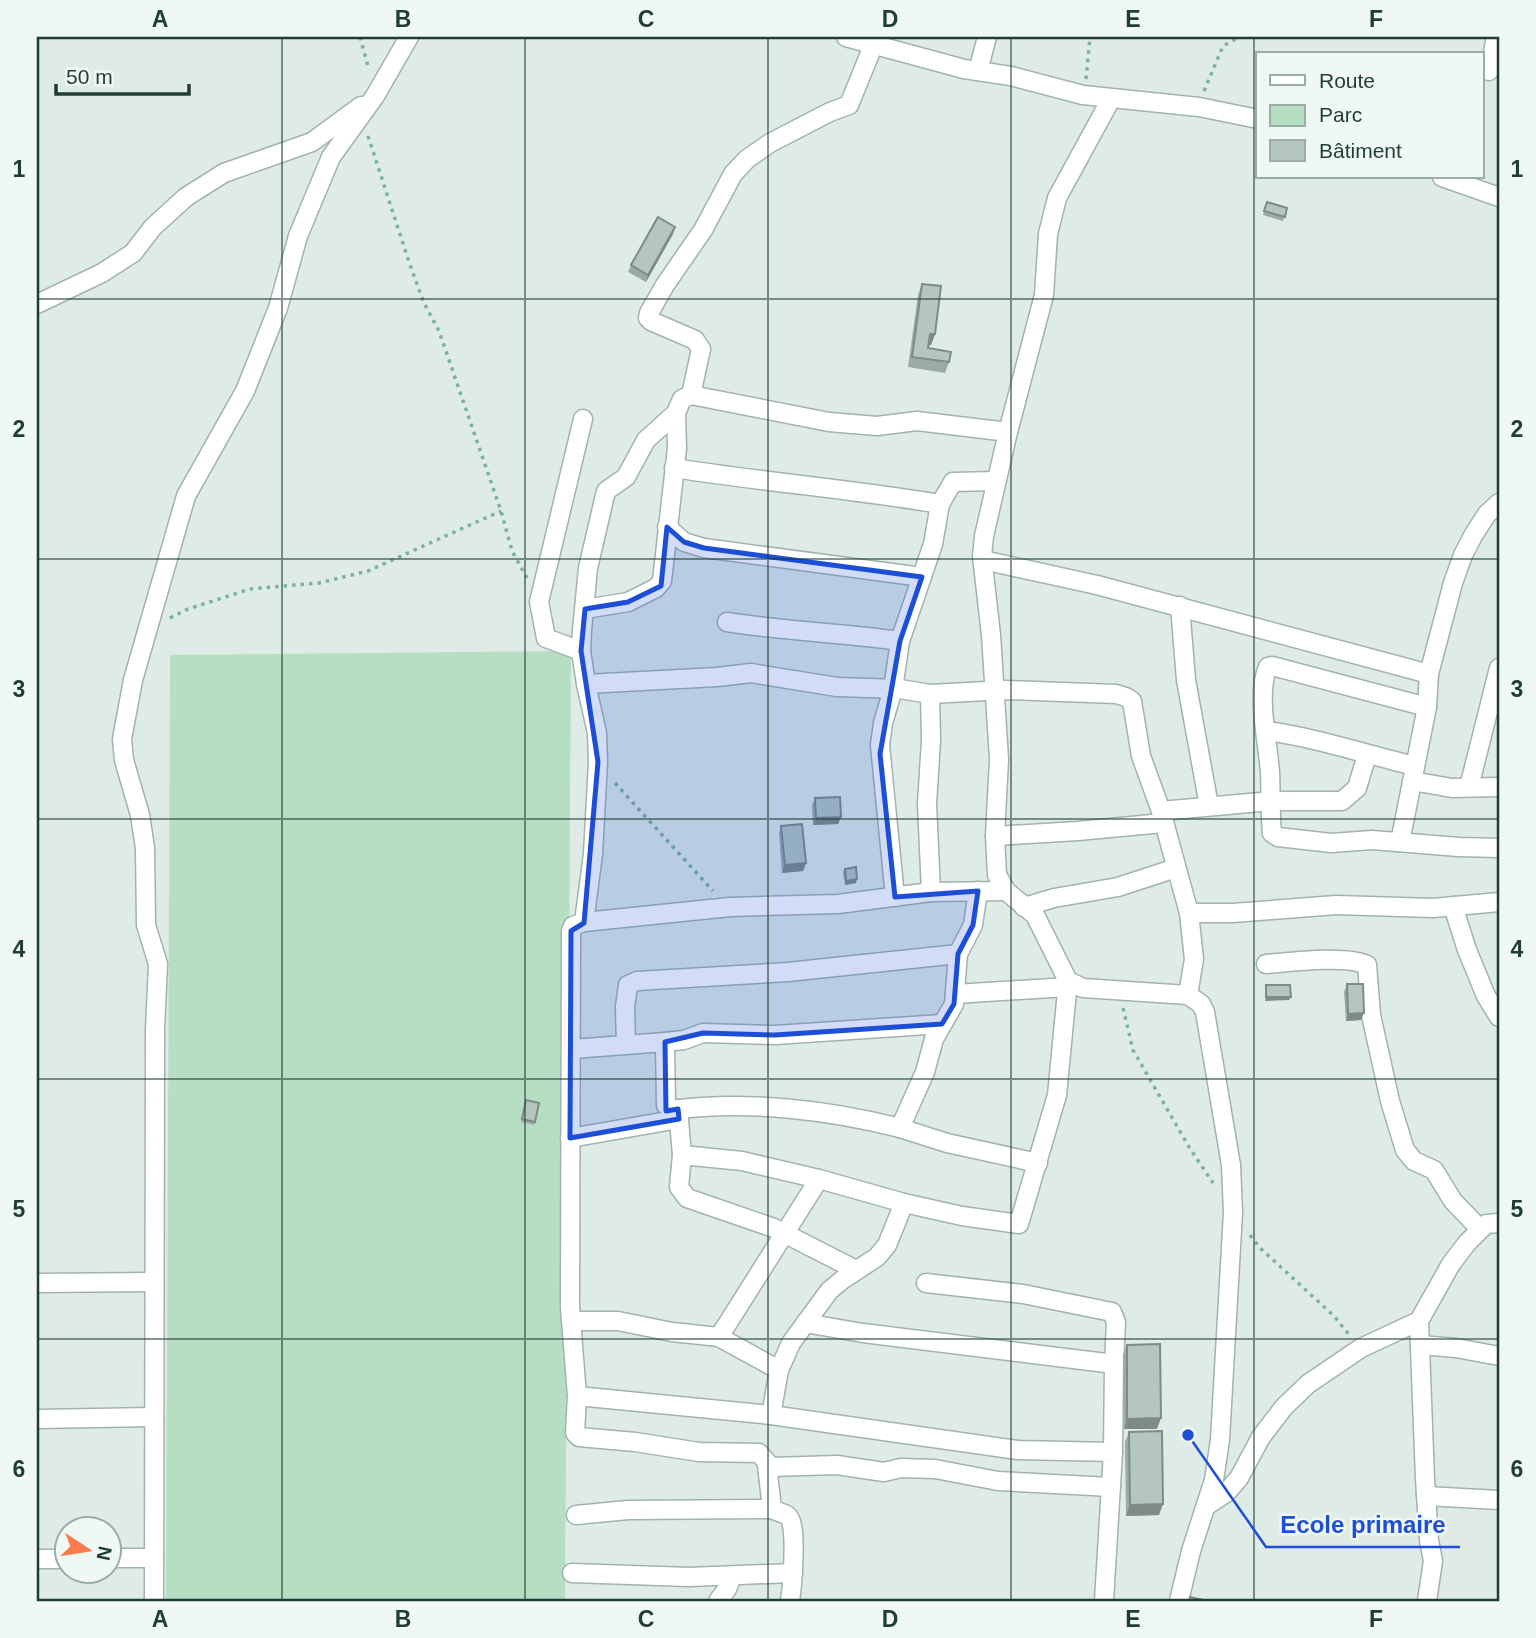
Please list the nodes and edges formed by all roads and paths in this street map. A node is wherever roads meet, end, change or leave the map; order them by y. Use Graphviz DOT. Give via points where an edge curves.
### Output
graph roads {
  1 [pos="360,37"];
  2 [pos="410,37"];
  3 [pos="846,37"];
  4 [pos="987,37"];
  5 [pos="1090,37"];
  6 [pos="1238,37"];
  7 [pos="1496,37"];
  8 [pos="873,46"];
  9 [pos="1490,70"];
  10 [pos="978,71"];
  11 [pos="1083,95"];
  12 [pos="376,96"];
  13 [pos="1111,99"];
  14 [pos="1199,107"];
  15 [pos="1256,119"];
  16 [pos="369,127"];
  17 [pos="1445,178"];
  18 [pos="1499,197"];
  19 [pos="37,303"];
  20 [pos="691,395"];
  21 [pos="676,413"];
  22 [pos="583,419"];
  23 [pos="1007,432"];
  24 [pos="674,468"];
  25 [pos="996,481"];
  26 [pos="1499,503"];
  27 [pos="940,504"];
  28 [pos="501,510"];
  29 [pos="667,527"];
  30 [pos="983,560"];
  31 [pos="922,577"];
  32 [pos="539,602"];
  33 [pos="1180,606"];
  34 [pos="584,609"];
  35 [pos="727,621"];
  36 [pos="148,630"];
  37 [pos="900,641"];
  38 [pos="581,651"];
  39 [pos="1499,668"];
  40 [pos="1429,674"];
  41 [pos="586,684"];
  42 [pos="893,689"];
  43 [pos="994,691"];
  44 [pos="930,694"];
  45 [pos="1427,707"];
  46 [pos="1267,731"];
  47 [pos="1367,755"];
  48 [pos="598,762"];
  49 [pos="1414,773"];
  50 [pos="1469,787"];
  51 [pos="1499,787"];
  52 [pos="1271,802"];
  53 [pos="1209,806"];
  54 [pos="1162,817"];
  55 [pos="995,836"];
  56 [pos="1400,842"];
  57 [pos="1499,848"];
  58 [pos="1176,868"];
  59 [pos="978,891"];
  60 [pos="1006,891"];
  61 [pos="931,892"];
  62 [pos="895,897"];
  63 [pos="1499,902"];
  64 [pos="1453,906"];
  65 [pos="730,907"];
  66 [pos="1024,907"];
  67 [pos="1189,913"];
  68 [pos="584,922"];
  69 [pos="958,954"];
  70 [pos="1266,964"];
  71 [pos="1068,984"];
  72 [pos="955,994"];
  73 [pos="1188,995"];
  74 [pos="1499,1017"];
  75 [pos="942,1024"];
  76 [pos="665,1042"];
  77 [pos="626,1045"];
  78 [pos="572,1049"];
  79 [pos="679,1114"];
  80 [pos="900,1128"];
  81 [pos="570,1138"];
  82 [pos="682,1154"];
  83 [pos="1038,1163"];
  84 [pos="819,1179"];
  85 [pos="904,1203"];
  86 [pos="1499,1223"];
  87 [pos="1480,1230"];
  88 [pos="785,1233"];
  89 [pos="856,1270"];
  90 [pos="154,1282"];
  91 [pos="37,1283"];
  92 [pos="926,1283"];
  93 [pos="571,1321"];
  94 [pos="1419,1321"];
  95 [pos="805,1322"];
  96 [pos="719,1338"];
  97 [pos="1420,1345"];
  98 [pos="1499,1356"];
  99 [pos="1114,1364"];
  100 [pos="779,1370"];
  101 [pos="578,1396"];
  102 [pos="771,1415"];
  103 [pos="154,1417"];
  104 [pos="37,1419"];
  105 [pos="1113,1452"];
  106 [pos="767,1465"];
  107 [pos="1111,1487"];
  108 [pos="1426,1496"];
  109 [pos="1499,1500"];
  110 [pos="1206,1506"];
  111 [pos="772,1510"];
  112 [pos="576,1515"];
  113 [pos="122,1558"];
  114 [pos="154,1558"];
  115 [pos="572,1573"];
  116 [pos="793,1573"];
  117 [pos="732,1576"];
  118 [pos="154,1601"];
  119 [pos="718,1601"];
  120 [pos="790,1601"];
  121 [pos="1104,1601"];
  122 [pos="1179,1601"];
  123 [pos="1427,1601"];
  1 -- 12 [label="path"];
  2 -- 12 [label="street"];
  3 -- 8 [label="street"];
  4 -- 10 [label="street"];
  5 -- 11 [label="path"];
  6 -- 14 [label="path" via="1223,46"];
  7 -- 9 [label="street"];
  8 -- 10 [label="street"];
  8 -- 20 [label="street" via="849,105 770,143 733,174 649,313 651,321 695,340 701,349"];
  10 -- 11 [label="street"];
  11 -- 13 [label="street"];
  12 -- 19 [label="street" via="312,142 224,173 178,205 133,253"];
  12 -- 36 [label="street" via="331,157 298,236 278,308 245,391 186,496"];
  13 -- 14 [label="street"];
  13 -- 23 [label="street" via="1051,216 1044,295"];
  14 -- 15 [label="street"];
  16 -- 28 [label="path" via="368,138 409,262 439,331"];
  17 -- 18 [label="street"];
  20 -- 21 [label="street" via="682,399"];
  20 -- 23 [label="street" via="829,422 877,426 916,421"];
  21 -- 24 [label="street"];
  21 -- 34 [label="street" via="646,440 626,477 606,491 588,568"];
  22 -- 32 [label="street"];
  23 -- 25 [label="street"];
  24 -- 27 [label="street"];
  24 -- 29 [label="street"];
  25 -- 27 [label="street" via="953,482"];
  25 -- 30 [label="street"];
  26 -- 40 [label="street" via="1463,555"];
  27 -- 31 [label="street"];
  28 -- 32 [label="path" via="512,551"];
  28 -- 36 [label="path" via="368,571 318,583 250,589 188,609"];
  29 -- 31 [label="street" via="684,542 704,548"];
  29 -- 34 [label="street" via="659,586 628,602"];
  30 -- 33 [label="street"];
  30 -- 43 [label="street"];
  31 -- 37 [label="street"];
  32 -- 38 [label="street" via="547,640"];
  33 -- 40 [label="street"];
  33 -- 53 [label="street" via="1186,680"];
  34 -- 38 [label="street"];
  35 -- 37 [label="street"];
  36 -- 90 [label="street" via="122,739 140,815 146,925 158,964"];
  37 -- 42 [label="street"];
  38 -- 41 [label="street"];
  39 -- 50 [label="street"];
  40 -- 45 [label="street"];
  41 -- 42 [label="street" via="751,673 837,687"];
  41 -- 48 [label="street"];
  42 -- 44 [label="street"];
  42 -- 62 [label="street" via="880,754"];
  43 -- 44 [label="street"];
  43 -- 54 [label="street" via="1116,694 1130,699 1140,756"];
  43 -- 55 [label="street" via="999,759"];
  44 -- 61 [label="street" via="927,804"];
  45 -- 46 [label="street" via="1270,666 1264,685"];
  45 -- 49 [label="street"];
  46 -- 47 [label="street" via="1299,735"];
  46 -- 52 [label="street"];
  47 -- 49 [label="street"];
  47 -- 52 [label="street" via="1357,788 1342,802"];
  48 -- 65 [label="path"];
  48 -- 68 [label="street"];
  49 -- 50 [label="street" via="1445,788"];
  49 -- 56 [label="street"];
  50 -- 51 [label="street"];
  52 -- 53 [label="street"];
  52 -- 56 [label="street" via="1275,836 1331,843"];
  53 -- 54 [label="street"];
  54 -- 55 [label="street" via="1078,831"];
  54 -- 58 [label="street"];
  55 -- 60 [label="street" via="998,875"];
  56 -- 57 [label="street"];
  58 -- 66 [label="street" via="1125,885"];
  58 -- 67 [label="street"];
  59 -- 60 [label="street"];
  59 -- 61 [label="street"];
  59 -- 69 [label="street" via="973,925"];
  60 -- 66 [label="street"];
  61 -- 62 [label="street"];
  62 -- 65 [label="street" via="838,904"];
  63 -- 64 [label="street"];
  64 -- 67 [label="street" via="1336,905"];
  64 -- 74 [label="street" via="1486,996"];
  65 -- 68 [label="street"];
  66 -- 71 [label="street" via="1038,919"];
  67 -- 73 [label="street" via="1194,959"];
  68 -- 78 [label="street" via="571,931"];
  69 -- 72 [label="street"];
  69 -- 77 [label="street" via="631,983 625,994"];
  70 -- 87 [label="street" via="1318,960 1366,964 1371,1016 1405,1150 1414,1161 1434,1170 1456,1205"];
  71 -- 72 [label="street"];
  71 -- 73 [label="street"];
  71 -- 83 [label="street" via="1060,1082"];
  72 -- 75 [label="street"];
  73 -- 110 [label="street" via="1205,1012 1231,1165 1234,1212 1220,1440"];
  75 -- 76 [label="street" via="810,1033 703,1033"];
  75 -- 80 [label="street"];
  76 -- 77 [label="street"];
  76 -- 79 [label="street" via="666,1105"];
  77 -- 78 [label="street"];
  78 -- 81 [label="street"];
  79 -- 80 [label="street" via="759,1107 808,1110"];
  79 -- 81 [label="street"];
  79 -- 82 [label="street"];
  80 -- 83 [label="street"];
  81 -- 93 [label="street"];
  82 -- 84 [label="street" via="742,1160"];
  82 -- 88 [label="street" via="678,1187 687,1198"];
  83 -- 85 [label="street" via="1016,1225"];
  84 -- 85 [label="street"];
  84 -- 88 [label="street"];
  85 -- 89 [label="street" via="887,1245"];
  86 -- 87 [label="street" via="1486,1224"];
  87 -- 94 [label="street" via="1451,1264"];
  88 -- 89 [label="street"];
  88 -- 96 [label="street"];
  89 -- 95 [label="street" via="829,1291"];
  90 -- 91 [label="street"];
  90 -- 103 [label="street"];
  92 -- 99 [label="street" via="1036,1296 1112,1312 1116,1322"];
  93 -- 96 [label="street" via="618,1321"];
  93 -- 101 [label="street"];
  94 -- 97 [label="street"];
  94 -- 110 [label="street" via="1361,1348 1308,1384 1261,1437 1239,1478"];
  95 -- 99 [label="street"];
  95 -- 100 [label="street"];
  96 -- 100 [label="street"];
  97 -- 98 [label="street"];
  97 -- 108 [label="street"];
  99 -- 105 [label="street"];
  100 -- 102 [label="street"];
  101 -- 102 [label="street"];
  101 -- 106 [label="street" via="575,1433 579,1437 699,1452 759,1453"];
  102 -- 105 [label="street" via="1018,1450"];
  103 -- 104 [label="street"];
  103 -- 114 [label="street"];
  105 -- 107 [label="street"];
  106 -- 107 [label="street" via="837,1465 884,1472 936,1469 998,1481"];
  106 -- 111 [label="street"];
  107 -- 121 [label="street"];
  108 -- 109 [label="street"];
  108 -- 123 [label="street" via="1433,1561"];
  110 -- 122 [label="street"];
  111 -- 112 [label="street" via="628,1510"];
  111 -- 116 [label="street" via="788,1516 793,1524"];
  113 -- 114 [label="street"];
  114 -- 118 [label="street"];
  115 -- 117 [label="street"];
  116 -- 117 [label="street"];
  116 -- 120 [label="street"];
  117 -- 119 [label="street"];
}
